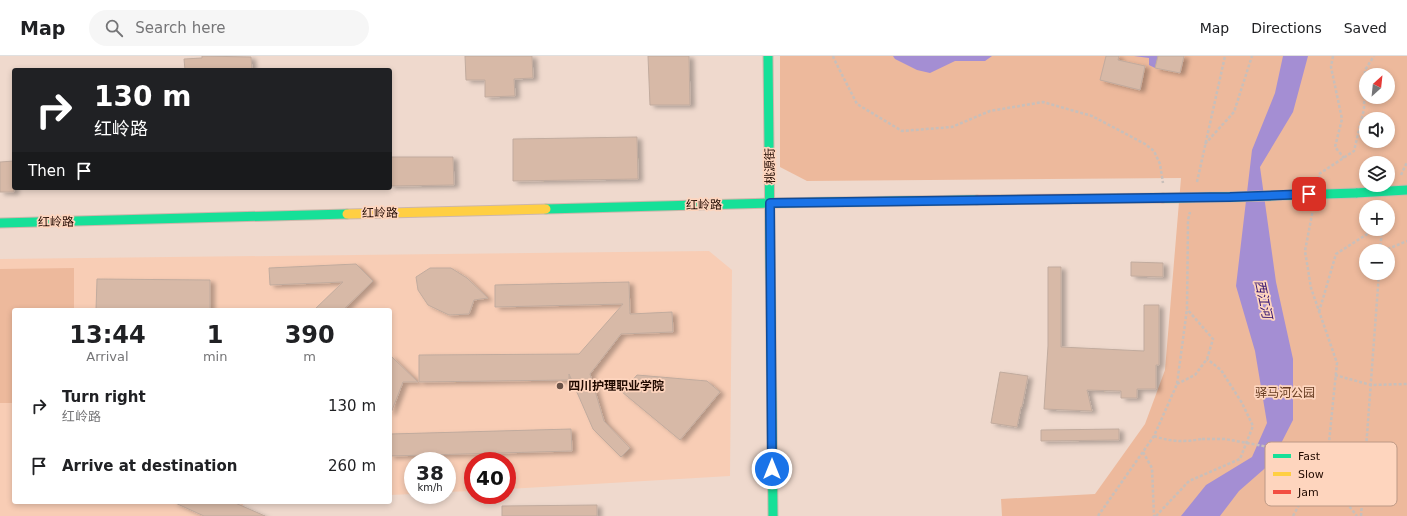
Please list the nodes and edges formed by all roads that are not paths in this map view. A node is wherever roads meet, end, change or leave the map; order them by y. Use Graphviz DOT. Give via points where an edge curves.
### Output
graph roads {
  1 [pos="768,56"];
  2 [pos="1407,190"];
  3 [pos="770,203"];
  4 [pos="0,223"];
  5 [pos="773,516"];
  1 -- 3 [label="street, 桃源街"];
  2 -- 3 [label="street, 红岭路, bridge" via="1230,197"];
  3 -- 4 [label="street, 红岭路"];
  3 -- 5 [label="street, 桃源街"];
}
